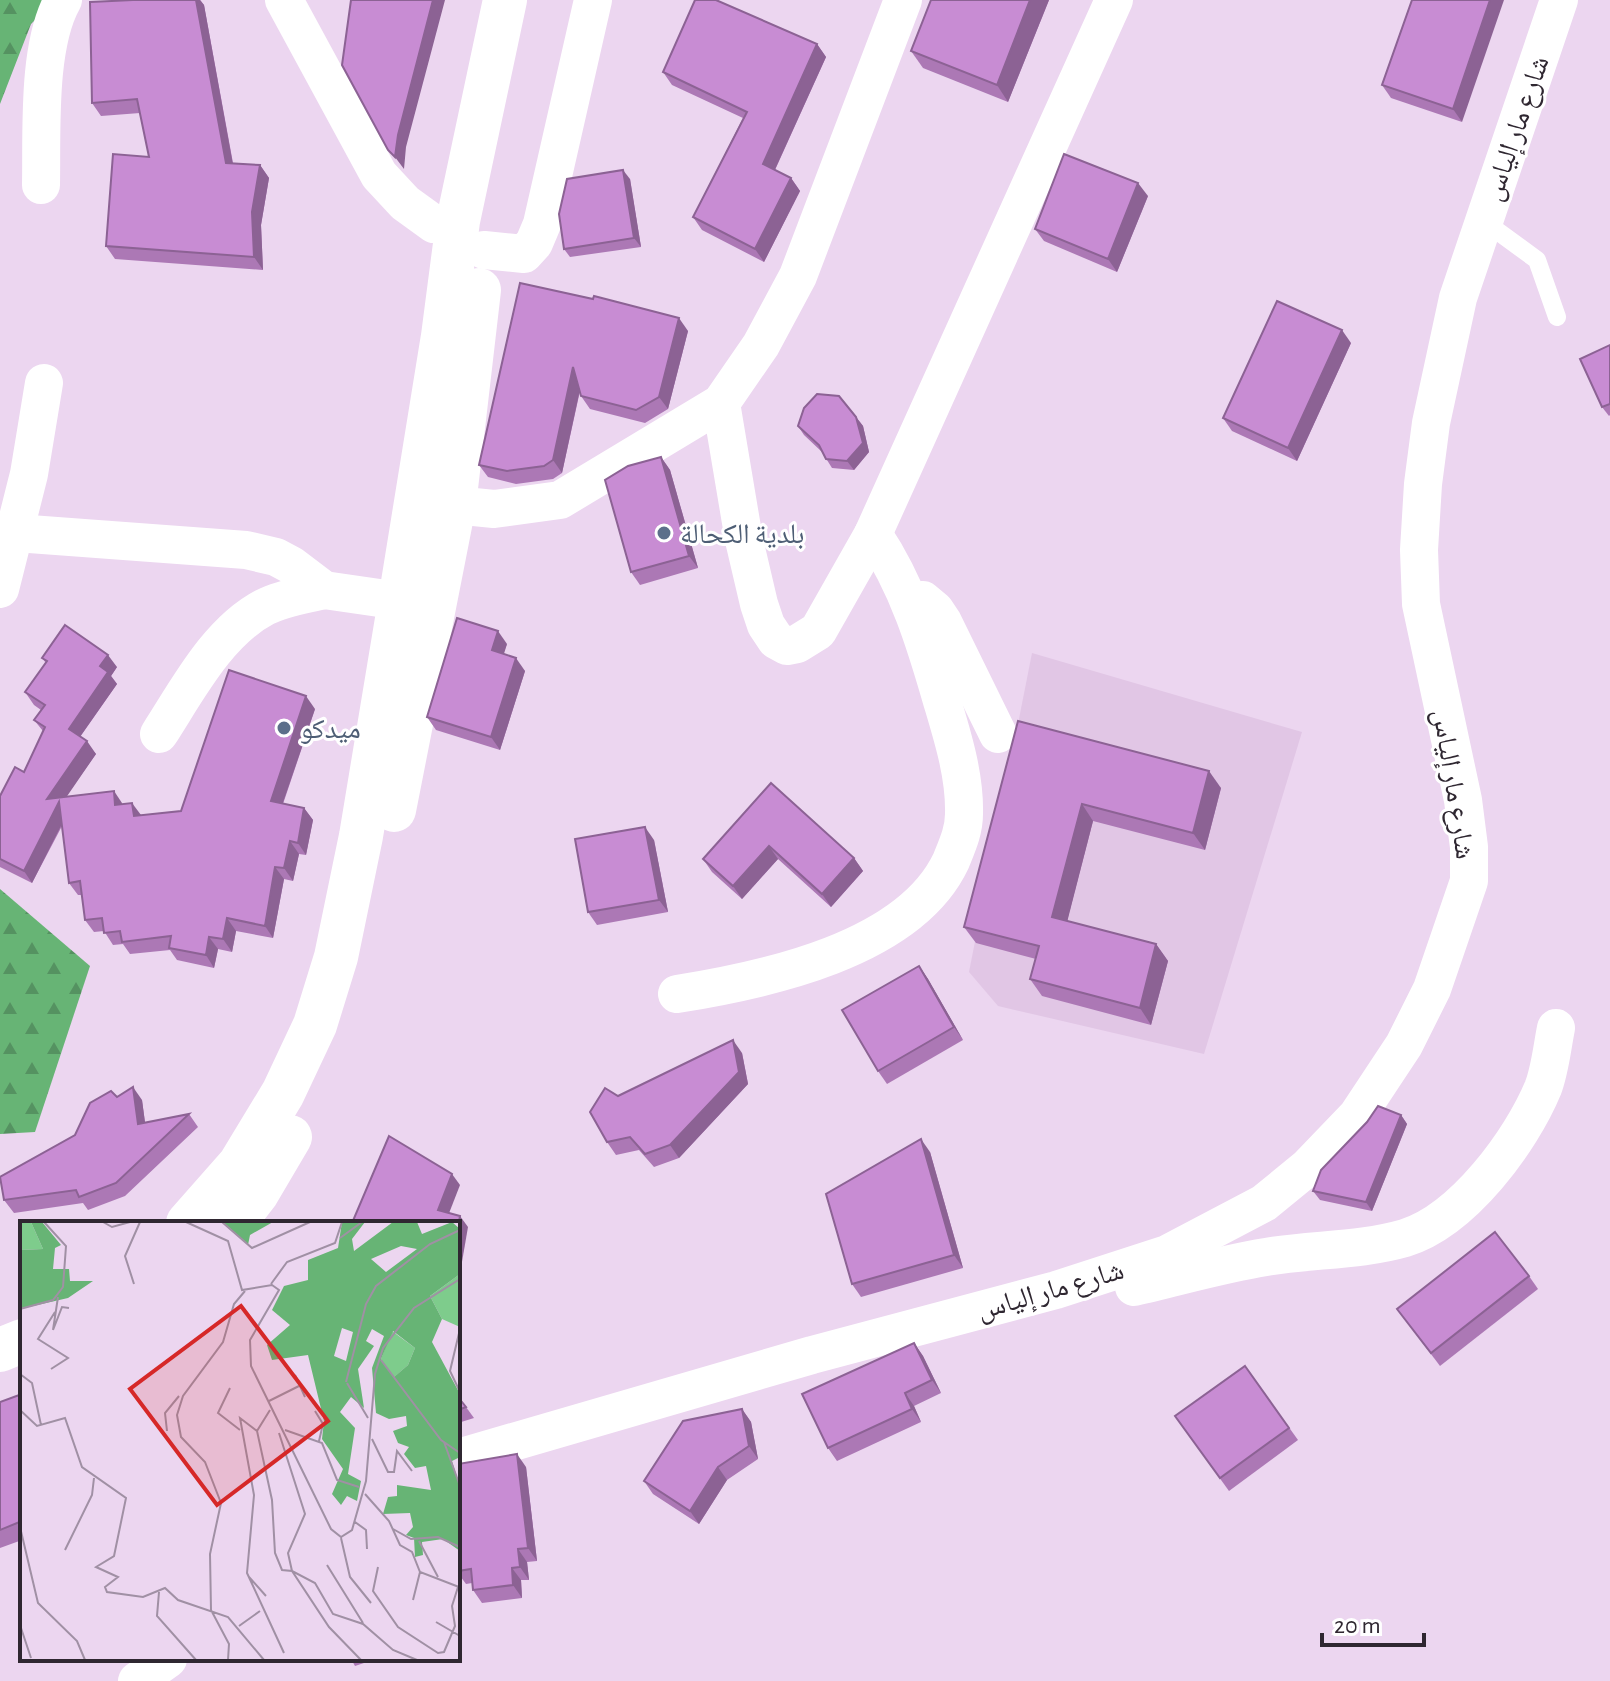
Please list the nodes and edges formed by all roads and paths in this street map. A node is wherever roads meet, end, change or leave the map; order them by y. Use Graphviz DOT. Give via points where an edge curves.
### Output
graph roads {
  1 [pos="63,0"];
  2 [pos="284,0"];
  3 [pos="505,0"];
  4 [pos="530,0"];
  5 [pos="593,0"];
  6 [pos="903,0"];
  7 [pos="1114,0"];
  8 [pos="1559,0"];
  9 [pos="41,185"];
  10 [pos="471,236"];
  11 [pos="1478,236"];
  12 [pos="1557,317"];
  13 [pos="44,383"];
  14 [pos="721,403"];
  15 [pos="454,505"];
  16 [pos="16,533"];
  17 [pos="873,534"];
  18 [pos="0,589"];
  19 [pos="324,590"];
  20 [pos="906,591"];
  21 [pos="400,601"];
  22 [pos="159,734"];
  23 [pos="998,734"];
  24 [pos="677,994"];
  25 [pos="1556,1028"];
  26 [pos="190,1221"];
  27 [pos="236,1221"];
  28 [pos="1056,1290"];
  29 [pos="20,1342"];
  30 [pos="0,1350"];
  31 [pos="460,1457"];
  32 [pos="165,1661"];
  33 [pos="137,1681"];
  1 -- 9 [label="street" via="46,55"];
  2 -- 10 [label="street" via="379,175 434,224"];
  3 -- 10 [label="highway"];
  4 -- 10 [label="highway"];
  5 -- 10 [label="street" via="534,243 524,254"];
  6 -- 14 [label="street" via="798,276 761,345"];
  7 -- 17 [label="street"];
  8 -- 11 [label="street, شارع مار إلياس"];
  10 -- 15 [label="highway"];
  10 -- 21 [label="highway" via="443,336"];
  11 -- 12 [label="lane" via="1496,230 1537,260"];
  11 -- 28 [label="street, شارع مار إلياس" via="1458,298 1431,423 1421,511 1421,604 1469,847 1469,881 1432,989 1404,1045 1357,1116 1264,1203 1167,1254"];
  13 -- 16 [label="street"];
  14 -- 15 [label="street" via="560,500 494,509"];
  14 -- 17 [label="street" via="750,566 766,625 776,640 797,644 818,631"];
  15 -- 27 [label="highway" via="357,969 305,1106"];
  16 -- 18 [label="street"];
  16 -- 19 [label="street" via="246,550 276,557"];
  17 -- 20 [label="street"];
  19 -- 21 [label="street"];
  19 -- 22 [label="street" via="263,608 230,635 206,661"];
  20 -- 23 [label="street" via="935,610"];
  20 -- 24 [label="street" via="949,726 962,787 964,817 947,869 928,897 894,924 844,950 740,984"];
  21 -- 26 [label="highway" via="349,899 315,1025 283,1093 240,1164"];
  25 -- 28 [label="street" via="1544,1084 1511,1149 1452,1212 1427,1228 1389,1242 1264,1257 1086,1298"];
  28 -- 31 [label="street, شارع مار إلياس"];
  29 -- 30 [label="highway"];
  32 -- 33 [label="street"];
}
